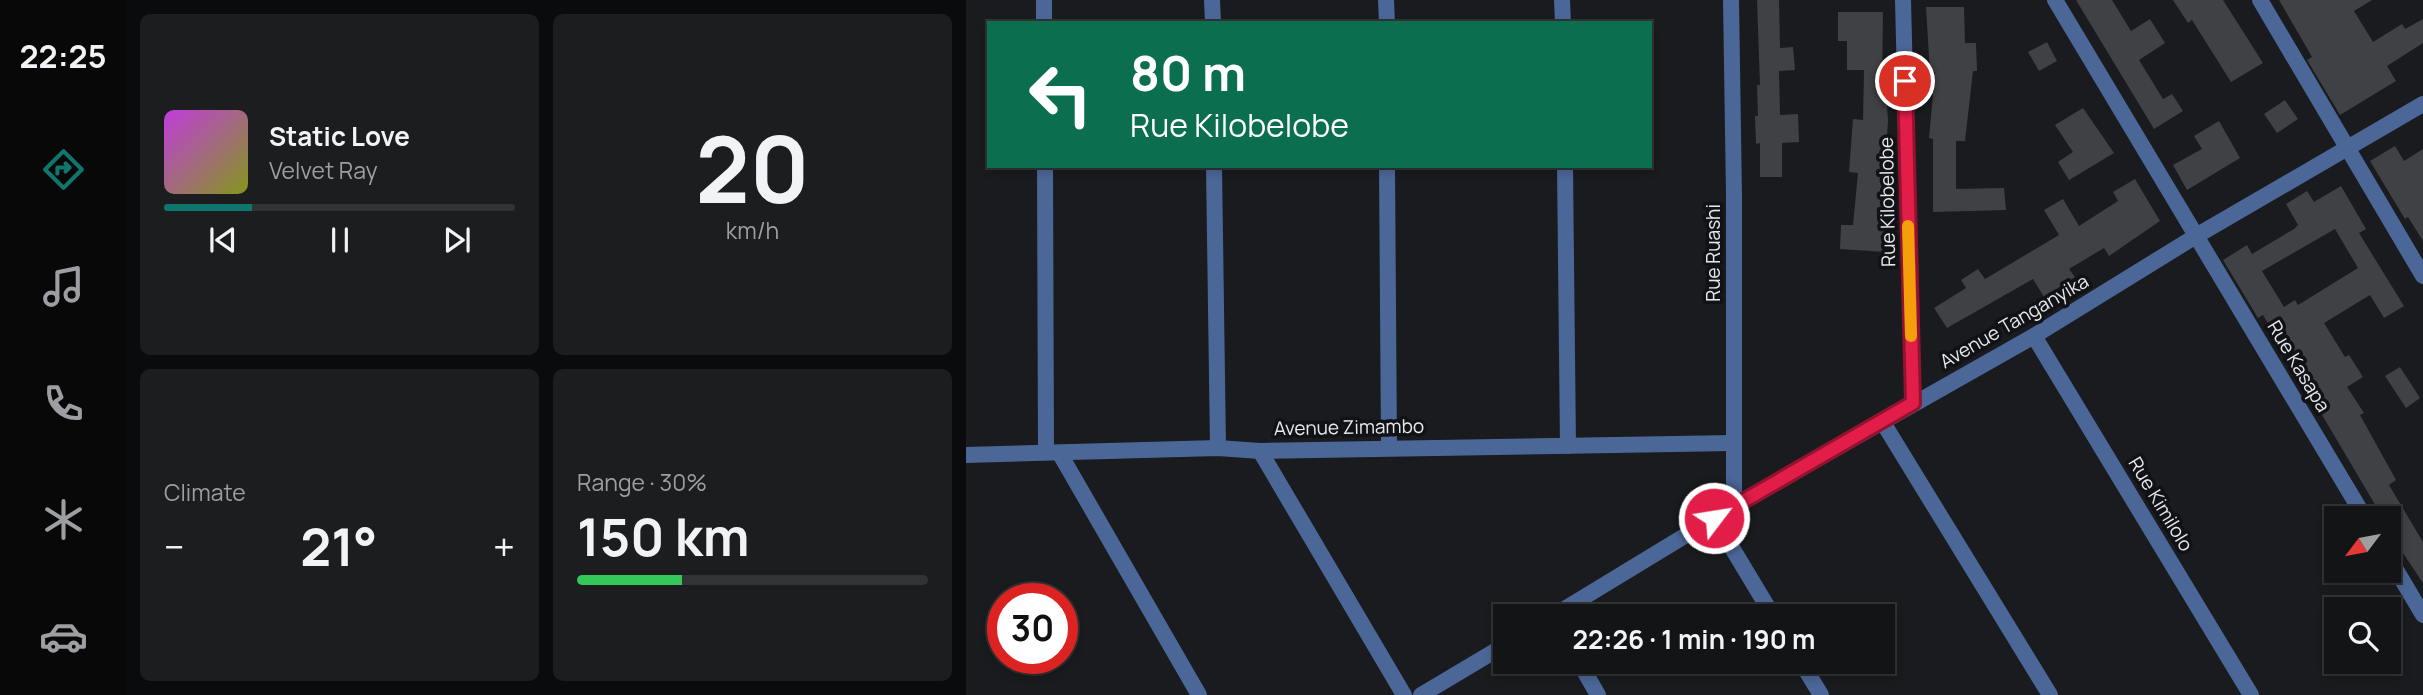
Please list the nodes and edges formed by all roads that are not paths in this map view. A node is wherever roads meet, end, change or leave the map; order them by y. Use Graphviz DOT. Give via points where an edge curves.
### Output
graph roads {
  1 [pos="1044,0"];
  2 [pos="1212,0"];
  3 [pos="1386,0"];
  4 [pos="1562,0"];
  5 [pos="1731,0"];
  6 [pos="1903,0"];
  7 [pos="2055,0"];
  8 [pos="2260,0"];
  9 [pos="1044,21"];
  10 [pos="1213,21"];
  11 [pos="1387,21"];
  12 [pos="1563,21"];
  13 [pos="2423,104"];
  14 [pos="2348,149"];
  15 [pos="1045,168"];
  16 [pos="1214,168"];
  17 [pos="1387,168"];
  18 [pos="1564,168"];
  19 [pos="2196,236"];
  20 [pos="2423,276"];
  21 [pos="2034,336"];
  22 [pos="1913,403"];
  23 [pos="1882,421"];
  24 [pos="1733,443"];
  25 [pos="1389,446"];
  26 [pos="1568,446"];
  27 [pos="1217,448"];
  28 [pos="1259,451"];
  29 [pos="1053,453"];
  30 [pos="966,455"];
  31 [pos="1734,506"];
  32 [pos="2358,506"];
  33 [pos="1714,518"];
  34 [pos="2401,578"];
  35 [pos="1573,604"];
  36 [pos="1766,604"];
  37 [pos="2423,615"];
  38 [pos="1493,652"];
  39 [pos="1586,674"];
  40 [pos="1808,674"];
  41 [pos="1199,695"];
  42 [pos="1404,695"];
  43 [pos="1422,695"];
  44 [pos="1598,695"];
  45 [pos="1821,695"];
  46 [pos="2050,695"];
  47 [pos="2251,695"];
  1 -- 9 [label="street"];
  2 -- 10 [label="street"];
  3 -- 11 [label="street"];
  4 -- 12 [label="street"];
  5 -- 24 [label="street, Rue Ruashi"];
  6 -- 22 [label="street, Rue Kilobelobe"];
  7 -- 19 [label="street, Rue Kasapa"];
  8 -- 14 [label="street"];
  13 -- 14 [label="street, Avenue Tanganyika"];
  14 -- 19 [label="street, Avenue Tanganyika"];
  14 -- 20 [label="street"];
  15 -- 29 [label="street"];
  16 -- 27 [label="street"];
  17 -- 25 [label="street"];
  18 -- 26 [label="street"];
  19 -- 21 [label="street, Avenue Tanganyika"];
  19 -- 32 [label="street, Rue Kasapa"];
  21 -- 22 [label="street, Avenue Tanganyika"];
  21 -- 47 [label="street, Rue Kimilolo"];
  22 -- 23 [label="street, Avenue Tanganyika"];
  23 -- 31 [label="street, Avenue Tanganyika"];
  23 -- 46 [label="street"];
  24 -- 26 [label="street, Avenue Zimambo"];
  24 -- 31 [label="street, Rue Ruashi"];
  25 -- 26 [label="street, Avenue Zimambo"];
  25 -- 28 [label="street, Avenue Zimambo"];
  27 -- 28 [label="street, Avenue Zimambo"];
  27 -- 29 [label="street, Avenue Zimambo"];
  28 -- 42 [label="street"];
  29 -- 30 [label="street, Avenue Zimambo"];
  29 -- 41 [label="street"];
  31 -- 33 [label="street, Avenue Tanganyika"];
  33 -- 35 [label="street, Avenue Tanganyika"];
  33 -- 36 [label="street"];
  34 -- 37 [label="street"];
  38 -- 43 [label="street"];
  39 -- 44 [label="street"];
  40 -- 45 [label="street"];
}
